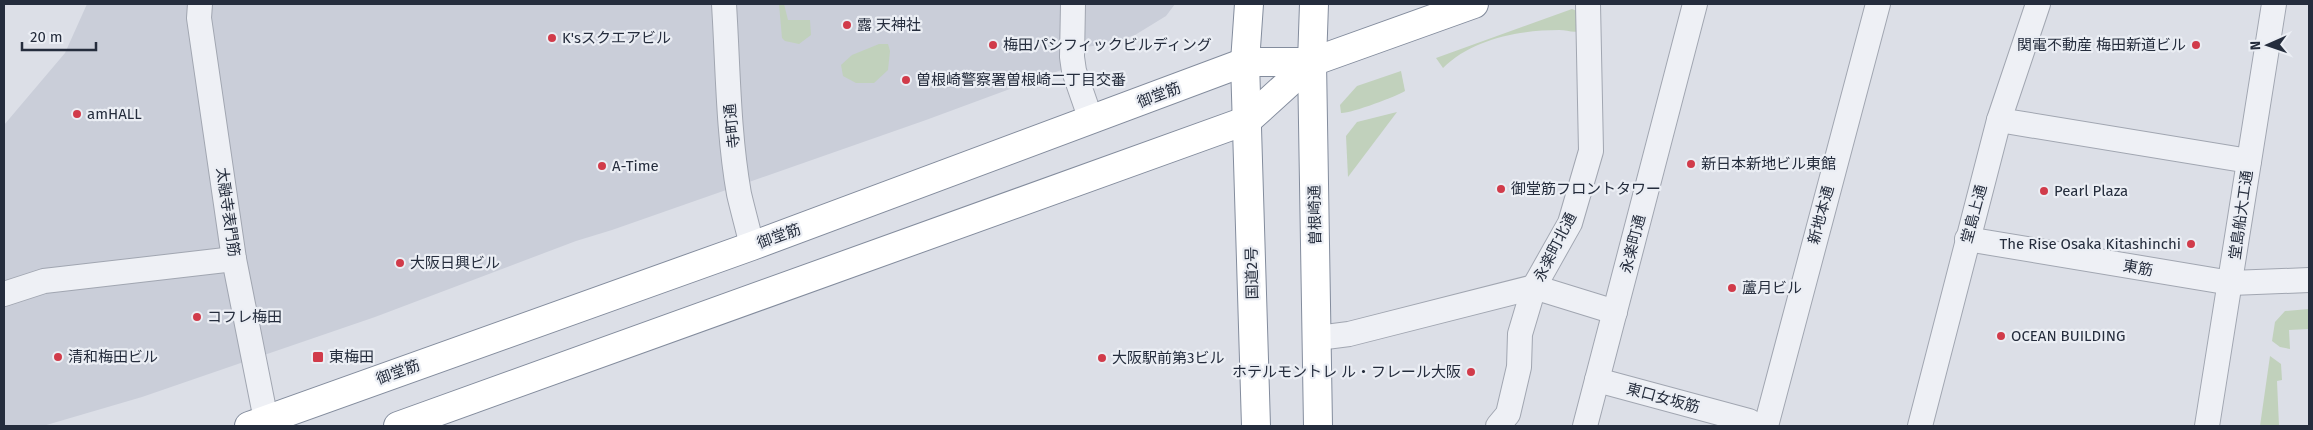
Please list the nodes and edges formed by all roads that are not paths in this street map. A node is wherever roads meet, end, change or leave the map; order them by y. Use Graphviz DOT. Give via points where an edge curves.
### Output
graph roads {
  1 [pos="200,4"];
  2 [pos="724,4"];
  3 [pos="1073,4"];
  4 [pos="1249,4"];
  5 [pos="1314,4"];
  6 [pos="1474,4"];
  7 [pos="1588,4"];
  8 [pos="1695,4"];
  9 [pos="1878,4"];
  10 [pos="2038,4"];
  11 [pos="2274,4"];
  12 [pos="1246,62"];
  13 [pos="1312,62"];
  14 [pos="1091,120"];
  15 [pos="1248,120"];
  16 [pos="1999,120"];
  17 [pos="2249,161"];
  18 [pos="1967,239"];
  19 [pos="752,246"];
  20 [pos="234,259"];
  21 [pos="2309,280"];
  22 [pos="2231,283"];
  23 [pos="1534,287"];
  24 [pos="4,294"];
  25 [pos="1615,312"];
  26 [pos="1318,338"];
  27 [pos="1597,380"];
  28 [pos="257,423"];
  29 [pos="398,426"];
  30 [pos="1256,426"];
  31 [pos="1318,426"];
  32 [pos="1498,426"];
  33 [pos="1585,426"];
  34 [pos="1757,426"];
  35 [pos="1766,426"];
  36 [pos="1920,426"];
  37 [pos="2207,426"];
  1 -- 20 [label="street, 太融寺表門筋" via="198,18"];
  2 -- 19 [label="street, 寺町通" via="728,91 738,186"];
  3 -- 14 [label="street" via="1073,64"];
  4 -- 12 [label="highway"];
  5 -- 13 [label="highway, 曽根崎通"];
  6 -- 13 [label="highway, 御堂筋"];
  7 -- 23 [label="street, 永楽町北通" via="1591,151 1570,223"];
  8 -- 25 [label="street, 永楽町通"];
  9 -- 35 [label="street, 新地本通"];
  10 -- 16 [label="street, 堂島上通"];
  11 -- 17 [label="street, 堂島船大工通"];
  12 -- 13 [label="highway, 御堂筋"];
  12 -- 14 [label="highway, 御堂筋"];
  12 -- 15 [label="highway"];
  13 -- 15 [label="highway, 御堂筋"];
  13 -- 26 [label="highway, 曽根崎通"];
  14 -- 19 [label="highway, 御堂筋"];
  15 -- 29 [label="highway, 御堂筋"];
  15 -- 30 [label="highway, 国道2号"];
  16 -- 17 [label="street"];
  16 -- 18 [label="street, 堂島上通"];
  17 -- 22 [label="street, 堂島船大工通"];
  18 -- 22 [label="street, 東筋"];
  18 -- 36 [label="street, 堂島上通"];
  19 -- 28 [label="highway, 御堂筋"];
  20 -- 24 [label="street" via="44,281"];
  20 -- 28 [label="street, 太融寺表門筋"];
  21 -- 22 [label="street, 東筋"];
  22 -- 37 [label="street, 堂島船大工通"];
  23 -- 25 [label="street"];
  23 -- 26 [label="street" via="1349,334"];
  23 -- 32 [label="street, 永楽町北通" via="1520,334 1519,367 1508,414"];
  25 -- 27 [label="street, 永楽町通"];
  26 -- 31 [label="highway, 曽根崎通"];
  27 -- 33 [label="street, 永楽町通"];
  27 -- 34 [label="street, 東口女坂筋"];
}
